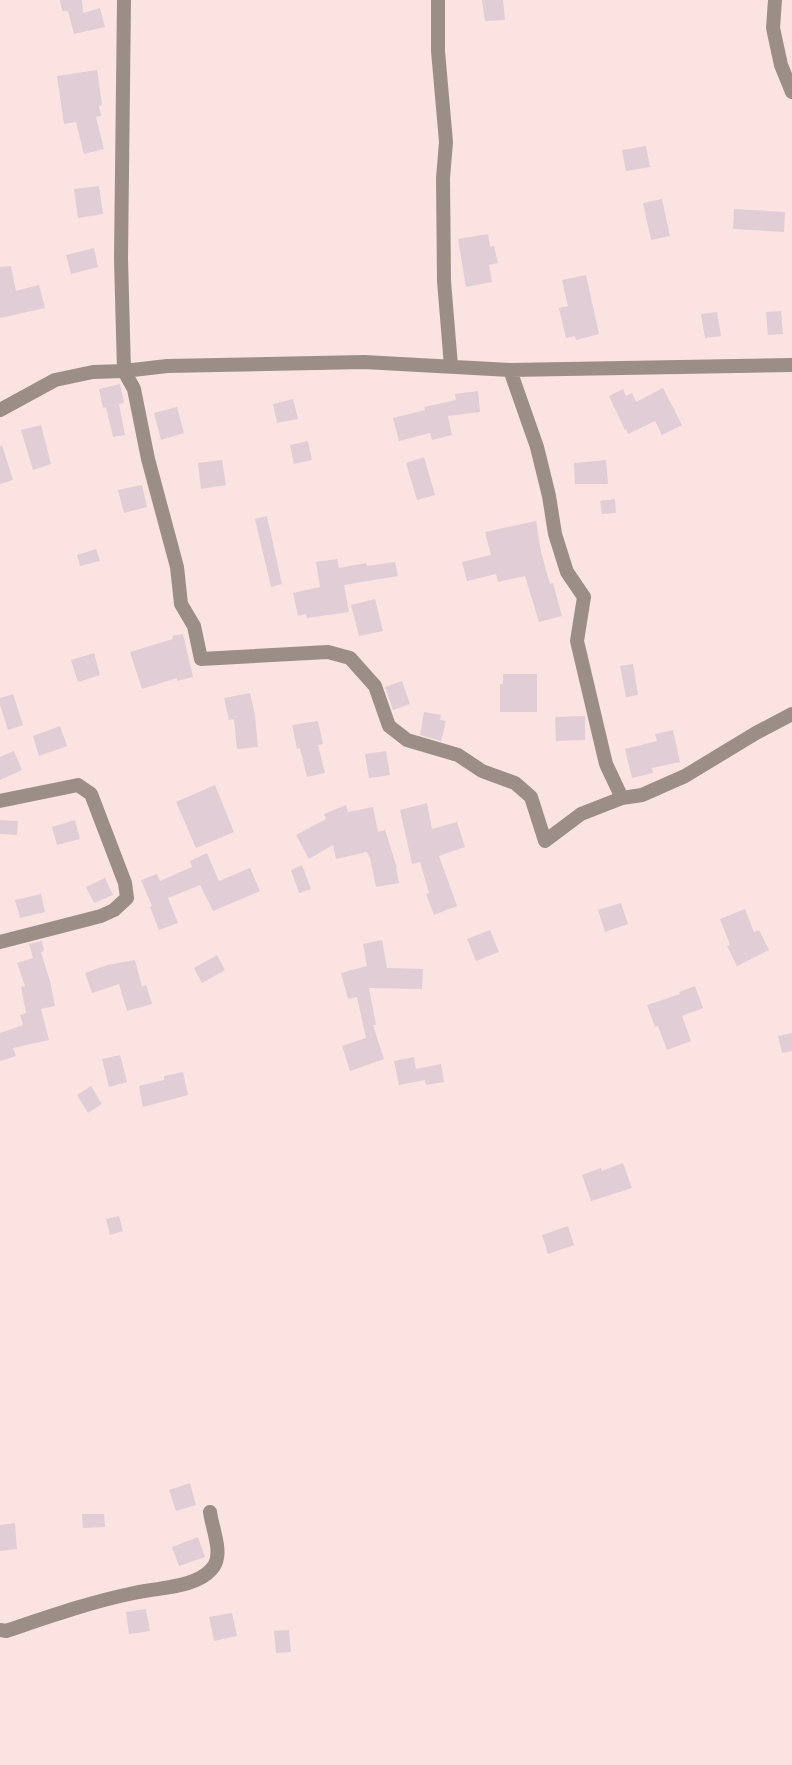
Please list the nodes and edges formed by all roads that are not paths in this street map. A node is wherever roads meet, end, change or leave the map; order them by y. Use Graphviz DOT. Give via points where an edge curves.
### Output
graph roads {
  1 [pos="124,0"];
  2 [pos="438,0"];
  3 [pos="775,0"];
  4 [pos="792,92"];
  5 [pos="792,365"];
  6 [pos="451,366"];
  7 [pos="510,370"];
  8 [pos="123,371"];
  9 [pos="0,410"];
  10 [pos="792,714"];
  11 [pos="622,798"];
  12 [pos="0,801"];
  13 [pos="0,942"];
  14 [pos="210,1512"];
  15 [pos="0,1630"];
  1 -- 8 [label="street"];
  2 -- 6 [label="street" via="446,142 444,281"];
  3 -- 4 [label="street" via="773,28"];
  5 -- 7 [label="street"];
  6 -- 7 [label="street"];
  6 -- 8 [label="street" via="364,362 166,366"];
  7 -- 11 [label="street" via="537,447 567,572 584,597 577,641 606,764"];
  8 -- 9 [label="street" via="93,372 56,380"];
  8 -- 11 [label="street" via="134,389 150,469 177,567 181,604 194,626 201,659 328,652 350,658 375,686 388,726 407,740 458,755 482,771 515,783 531,797 546,842 581,814"];
  10 -- 11 [label="street" via="685,776 642,795"];
  12 -- 13 [label="street" via="78,784 91,794 125,883 127,898 101,916"];
  14 -- 15 [label="street" via="218,1551 216,1564 197,1580 134,1592"];
}
